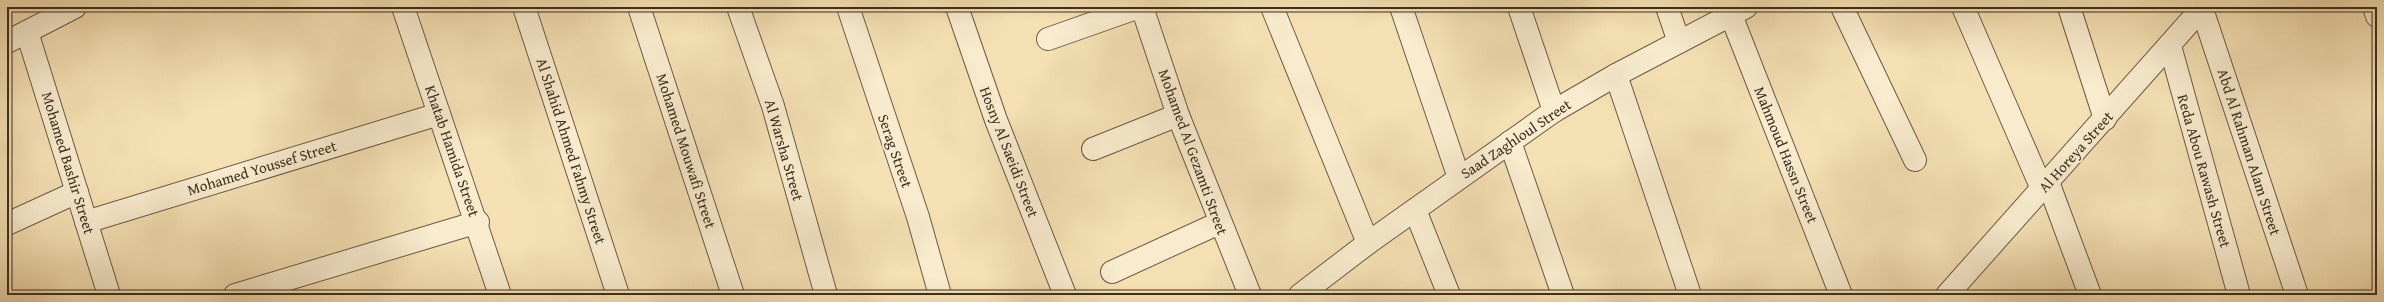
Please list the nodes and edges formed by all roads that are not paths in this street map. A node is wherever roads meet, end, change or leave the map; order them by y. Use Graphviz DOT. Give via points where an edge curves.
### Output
graph roads {
  1 [pos="75,7"];
  2 [pos="403,7"];
  3 [pos="524,7"];
  4 [pos="639,7"];
  5 [pos="738,7"];
  6 [pos="848,7"];
  7 [pos="957,7"];
  8 [pos="1140,7"];
  9 [pos="1272,7"];
  10 [pos="1401,7"];
  11 [pos="1520,7"];
  12 [pos="1667,7"];
  13 [pos="1842,7"];
  14 [pos="1963,7"];
  15 [pos="2069,7"];
  16 [pos="2374,7"];
  17 [pos="1739,11"];
  18 [pos="2196,11"];
  19 [pos="2377,16"];
  20 [pos="27,32"];
  21 [pos="1048,38"];
  22 [pos="7,42"];
  23 [pos="1679,42"];
  24 [pos="2170,46"];
  25 [pos="1616,74"];
  26 [pos="1554,111"];
  27 [pos="439,114"];
  28 [pos="1178,115"];
  29 [pos="2105,119"];
  30 [pos="1510,142"];
  31 [pos="1093,149"];
  32 [pos="1915,160"];
  33 [pos="1459,178"];
  34 [pos="2045,185"];
  35 [pos="77,192"];
  36 [pos="1415,210"];
  37 [pos="86,222"];
  38 [pos="478,222"];
  39 [pos="1219,223"];
  40 [pos="7,224"];
  41 [pos="1368,244"];
  42 [pos="1112,272"];
  43 [pos="1326,286"];
  44 [pos="109,295"];
  45 [pos="235,295"];
  46 [pos="500,295"];
  47 [pos="618,295"];
  48 [pos="734,295"];
  49 [pos="826,295"];
  50 [pos="940,295"];
  51 [pos="1065,295"];
  52 [pos="1250,295"];
  53 [pos="1300,295"];
  54 [pos="1449,295"];
  55 [pos="1563,295"];
  56 [pos="1690,295"];
  57 [pos="1841,295"];
  58 [pos="1947,295"];
  59 [pos="2090,295"];
  60 [pos="2239,295"];
  61 [pos="2297,295"];
  1 -- 20 [label="street"];
  2 -- 27 [label="street, Khatab Hamida Street"];
  3 -- 47 [label="street, Al Shahid Ahmed Fahmy Street"];
  4 -- 48 [label="street, Mohamed Mouwafi Street"];
  5 -- 49 [label="street, Al Warsha Street" via="772,106"];
  6 -- 50 [label="street, Serag Street" via="918,217"];
  7 -- 51 [label="street, Hosny Al Saeidi Street" via="996,120"];
  8 -- 21 [label="street"];
  8 -- 28 [label="street, Mohamed Al Gezamti Street"];
  9 -- 41 [label="street"];
  10 -- 33 [label="street"];
  11 -- 26 [label="street"];
  12 -- 23 [label="street"];
  13 -- 32 [label="street"];
  14 -- 34 [label="street"];
  15 -- 29 [label="street"];
  16 -- 19 [label="street"];
  17 -- 23 [label="street, Saad Zaghloul Street"];
  17 -- 57 [label="street, Mahmoud Hassn Street"];
  18 -- 24 [label="street, Al Horeya Street"];
  18 -- 61 [label="street, Abd Al Rahman Alam Street"];
  20 -- 22 [label="street"];
  20 -- 35 [label="street, Mohamed Bashir Street"];
  23 -- 25 [label="street, Saad Zaghloul Street"];
  24 -- 29 [label="street, Al Horeya Street"];
  24 -- 60 [label="street, Reda Abou Rawash Street"];
  25 -- 26 [label="street, Saad Zaghloul Street"];
  25 -- 56 [label="street"];
  26 -- 30 [label="street, Saad Zaghloul Street"];
  27 -- 37 [label="street, Mohamed Youssef Street"];
  27 -- 38 [label="street, Khatab Hamida Street"];
  28 -- 31 [label="street"];
  28 -- 39 [label="street, Mohamed Al Gezamti Street"];
  29 -- 34 [label="street, Al Horeya Street"];
  30 -- 33 [label="street, Saad Zaghloul Street"];
  30 -- 55 [label="street"];
  33 -- 36 [label="street, Saad Zaghloul Street"];
  34 -- 58 [label="street, Al Horeya Street"];
  34 -- 59 [label="street"];
  35 -- 37 [label="street, Mohamed Bashir Street"];
  35 -- 40 [label="street"];
  36 -- 41 [label="street, Saad Zaghloul Street"];
  36 -- 54 [label="street"];
  37 -- 44 [label="street, Mohamed Bashir Street"];
  38 -- 45 [label="street"];
  38 -- 46 [label="street, Khatab Hamida Street"];
  39 -- 42 [label="street"];
  39 -- 52 [label="street, Mohamed Al Gezamti Street"];
  41 -- 43 [label="street, Saad Zaghloul Street"];
  43 -- 53 [label="street, Saad Zaghloul Street"];
}
